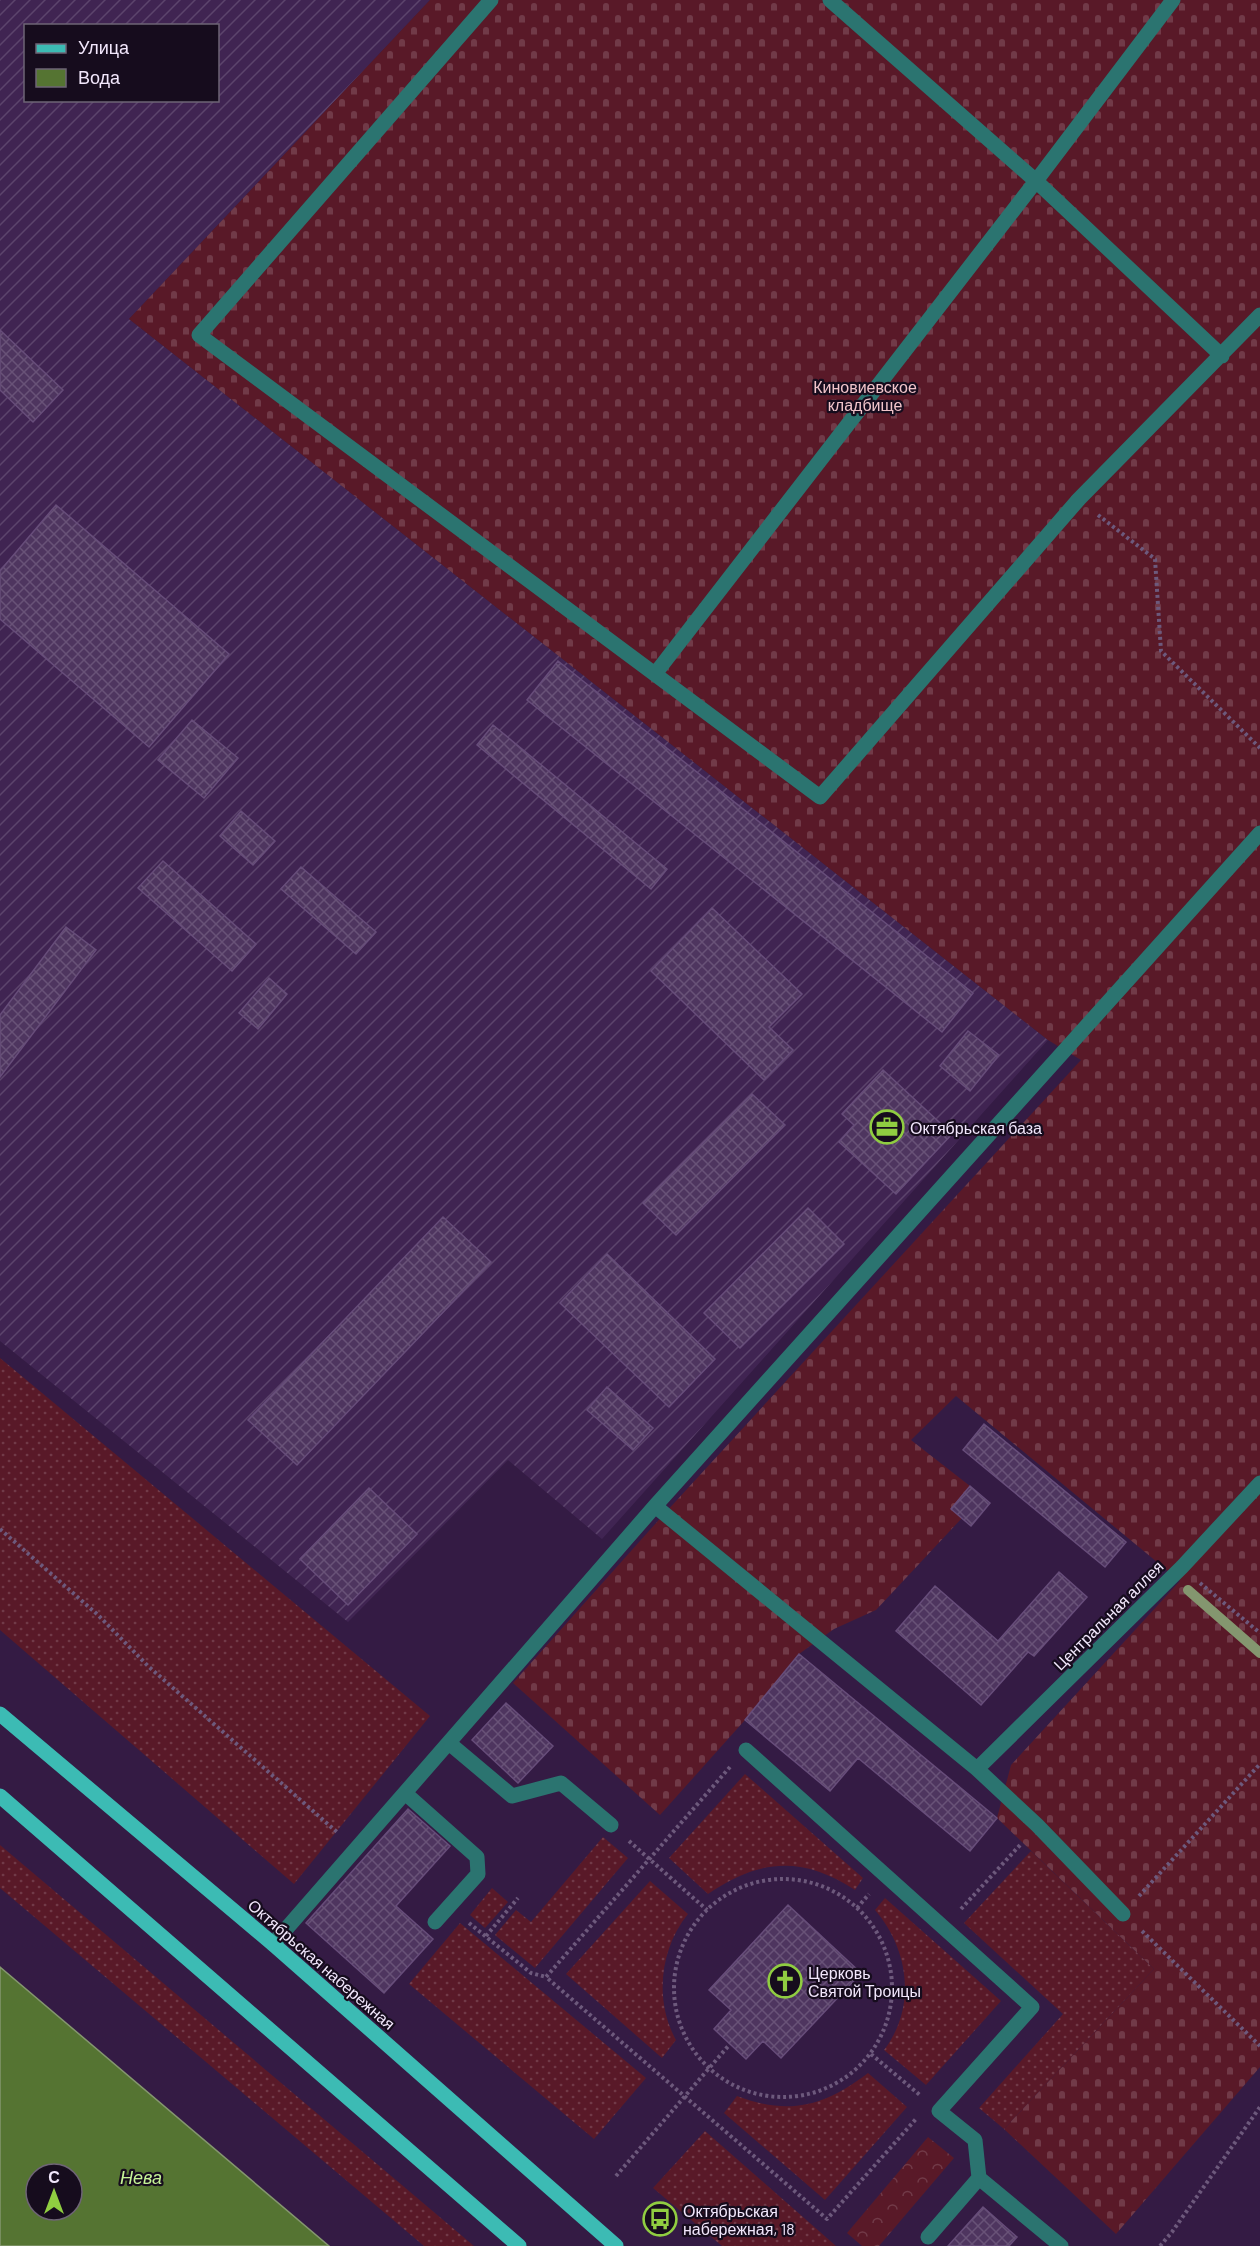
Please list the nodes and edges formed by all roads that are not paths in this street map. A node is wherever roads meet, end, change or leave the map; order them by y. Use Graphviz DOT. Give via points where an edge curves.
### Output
graph roads {
  1 [pos="491,0"];
  2 [pos="830,0"];
  3 [pos="1173,0"];
  4 [pos="1036,182"];
  5 [pos="1260,315"];
  6 [pos="1222,356"];
  7 [pos="655,674"];
  8 [pos="1260,833"];
  9 [pos="1260,1483"];
  10 [pos="655,1506"];
  11 [pos="0,1714"];
  12 [pos="449,1743"];
  13 [pos="746,1750"];
  14 [pos="976,1769"];
  15 [pos="405,1793"];
  16 [pos="0,1796"];
  17 [pos="611,1824"];
  18 [pos="1123,1914"];
  19 [pos="435,1922"];
  20 [pos="273,1944"];
  21 [pos="980,2178"];
  22 [pos="928,2237"];
  23 [pos="519,2246"];
  24 [pos="616,2246"];
  25 [pos="1061,2246"];
  1 -- 7 [label="street" via="199,335"];
  2 -- 4 [label="street"];
  3 -- 4 [label="street"];
  4 -- 6 [label="street"];
  4 -- 7 [label="street"];
  5 -- 6 [label="street"];
  6 -- 7 [label="street" via="1079,499 820,797"];
  8 -- 10 [label="street"];
  9 -- 14 [label="street, Центральная аллея" via="1182,1567"];
  10 -- 12 [label="street"];
  10 -- 14 [label="street"];
  11 -- 20 [label="main road, Октябрьская набережная"];
  12 -- 15 [label="street"];
  12 -- 17 [label="street" via="512,1796 561,1783"];
  13 -- 21 [label="street" via="1032,2007 939,2111 975,2140"];
  14 -- 18 [label="street"];
  15 -- 19 [label="street" via="477,1857 478,1874"];
  15 -- 20 [label="street"];
  16 -- 23 [label="main road"];
  20 -- 24 [label="main road, Октябрьская набережная"];
  21 -- 22 [label="street"];
  21 -- 25 [label="street"];
}
